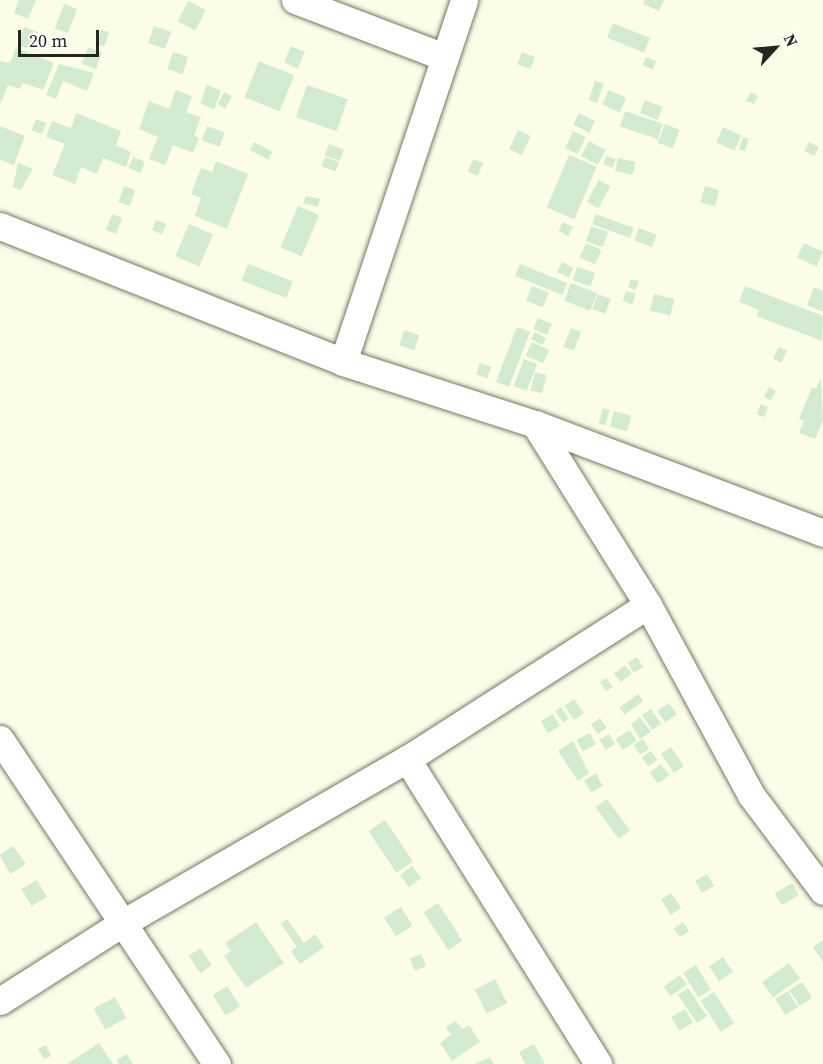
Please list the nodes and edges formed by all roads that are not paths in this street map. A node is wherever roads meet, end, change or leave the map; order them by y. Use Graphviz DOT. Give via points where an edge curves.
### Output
graph roads {
  1 [pos="295,0"];
  2 [pos="464,0"];
  3 [pos="444,57"];
  4 [pos="0,226"];
  5 [pos="344,362"];
  6 [pos="535,424"];
  7 [pos="823,533"];
  8 [pos="648,605"];
  9 [pos="0,740"];
  10 [pos="407,759"];
  11 [pos="823,891"];
  12 [pos="121,924"];
  13 [pos="0,1001"];
  14 [pos="217,1064"];
  15 [pos="598,1064"];
  1 -- 3 [label="street"];
  2 -- 3 [label="street"];
  3 -- 5 [label="street"];
  4 -- 5 [label="street"];
  5 -- 6 [label="street"];
  6 -- 7 [label="street"];
  6 -- 8 [label="street"];
  8 -- 10 [label="street"];
  8 -- 11 [label="street" via="751,795"];
  9 -- 12 [label="street"];
  10 -- 12 [label="street"];
  10 -- 15 [label="street"];
  12 -- 13 [label="street"];
  12 -- 14 [label="street"];
}
